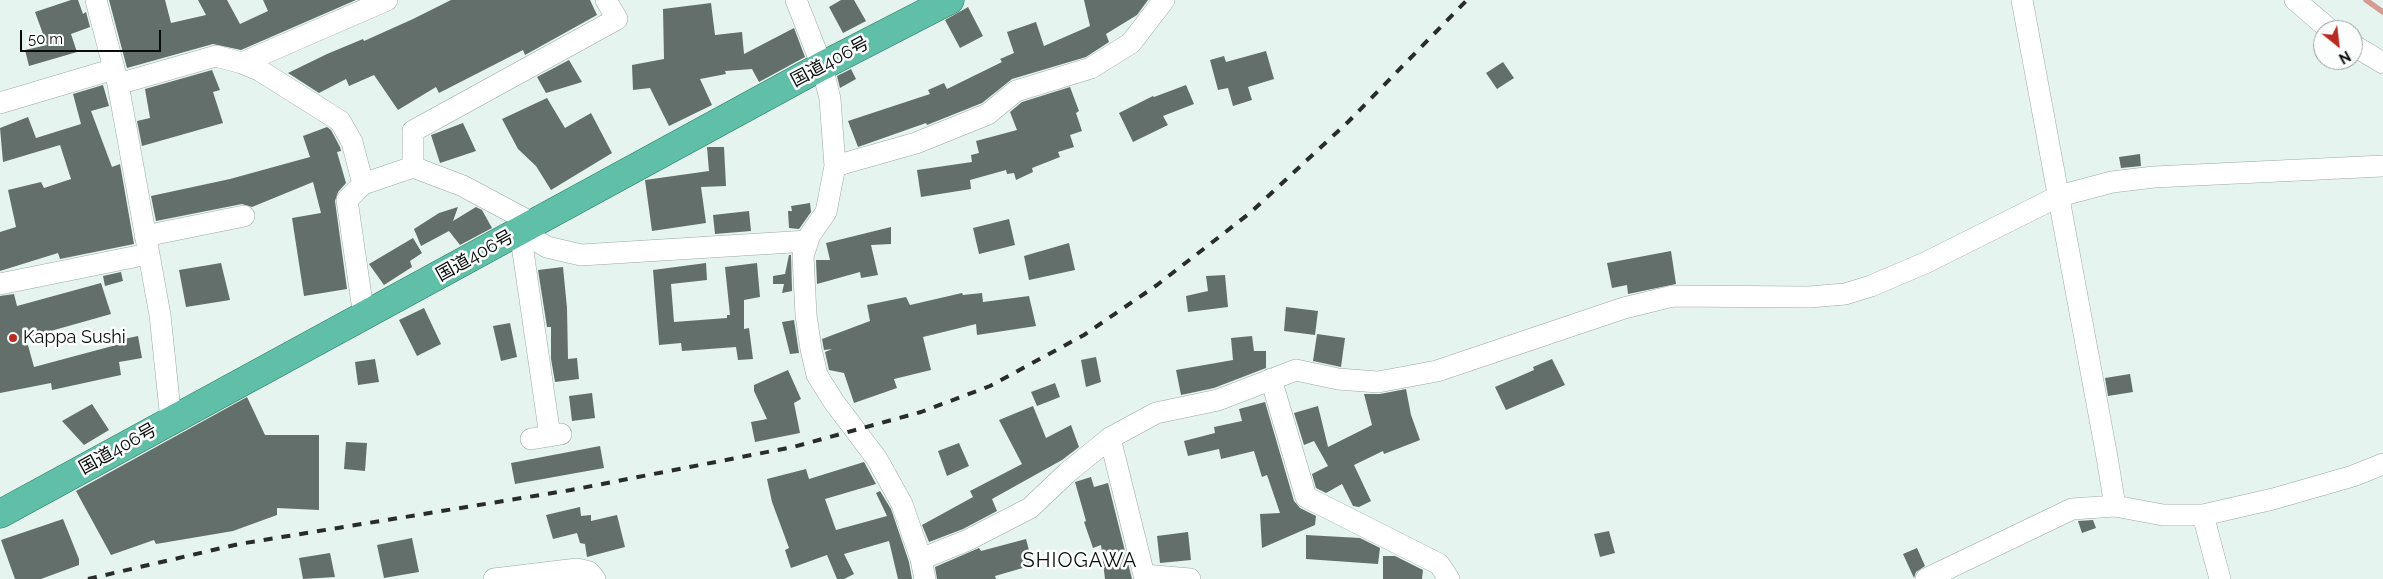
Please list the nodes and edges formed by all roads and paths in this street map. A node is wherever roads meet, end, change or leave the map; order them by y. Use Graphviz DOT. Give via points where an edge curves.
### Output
graph roads {
  1 [pos="96,0"];
  2 [pos="387,0"];
  3 [pos="606,0"];
  4 [pos="796,0"];
  5 [pos="950,0"];
  6 [pos="1164,0"];
  7 [pos="2022,0"];
  8 [pos="2295,0"];
  9 [pos="2318,20"];
  10 [pos="2363,51"];
  11 [pos="242,63"];
  12 [pos="2383,63"];
  13 [pos="822,66"];
  14 [pos="116,77"];
  15 [pos="0,103"];
  16 [pos="835,166"];
  17 [pos="2383,166"];
  18 [pos="413,167"];
  19 [pos="363,184"];
  20 [pos="2059,196"];
  21 [pos="244,216"];
  22 [pos="527,228"];
  23 [pos="808,241"];
  24 [pos="147,245"];
  25 [pos="0,284"];
  26 [pos="364,317"];
  27 [pos="1271,379"];
  28 [pos="171,420"];
  29 [pos="548,436"];
  30 [pos="1110,438"];
  31 [pos="2383,464"];
  32 [pos="2114,506"];
  33 [pos="0,514"];
  34 [pos="2202,515"];
  35 [pos="923,569"];
  36 [pos="494,579"];
  37 [pos="595,579"];
  38 [pos="1190,579"];
  39 [pos="1449,579"];
  40 [pos="1926,579"];
  41 [pos="2220,579"];
  1 -- 14 [label="street"];
  2 -- 11 [label="street"];
  3 -- 18 [label="street" via="617,19 413,131"];
  4 -- 13 [label="street"];
  5 -- 13 [label="highway, 国道406号"];
  6 -- 16 [label="street" via="1131,43 1091,68 1016,91 988,114 916,143"];
  7 -- 20 [label="street"];
  8 -- 9 [label="street"];
  10 -- 12 [label="street"];
  11 -- 14 [label="street" via="216,56"];
  11 -- 19 [label="street" via="259,70 340,121 352,142"];
  13 -- 16 [label="street" via="830,99"];
  13 -- 22 [label="highway, 国道406号"];
  14 -- 15 [label="street"];
  14 -- 24 [label="street"];
  16 -- 23 [label="street" via="826,212"];
  17 -- 20 [label="street" via="2154,177 2112,182"];
  18 -- 19 [label="street"];
  18 -- 22 [label="street" via="463,186"];
  19 -- 26 [label="street" via="347,200"];
  20 -- 27 [label="street" via="1925,263 1845,294 1809,297 1673,296 1624,308 1438,371 1406,378 1378,382 1338,380 1296,370"];
  20 -- 32 [label="street"];
  21 -- 24 [label="street"];
  22 -- 23 [label="street" via="547,247 581,255"];
  22 -- 26 [label="highway, 国道406号"];
  22 -- 29 [label="street"];
  23 -- 35 [label="street" via="802,256 806,315 817,375 877,459 902,504"];
  24 -- 25 [label="street"];
  24 -- 28 [label="street" via="160,315"];
  26 -- 28 [label="highway, 国道406号"];
  27 -- 30 [label="street" via="1218,400 1156,413"];
  27 -- 39 [label="street" via="1306,497 1439,564"];
  28 -- 33 [label="highway, 国道406号"];
  30 -- 35 [label="street" via="1030,508 968,540"];
  30 -- 38 [label="street" via="1144,575"];
  31 -- 34 [label="street" via="2273,499"];
  32 -- 34 [label="street" via="2163,515"];
  32 -- 40 [label="street" via="2072,509"];
  34 -- 41 [label="street"];
  36 -- 37 [label="street" via="577,569 589,572"];
}
